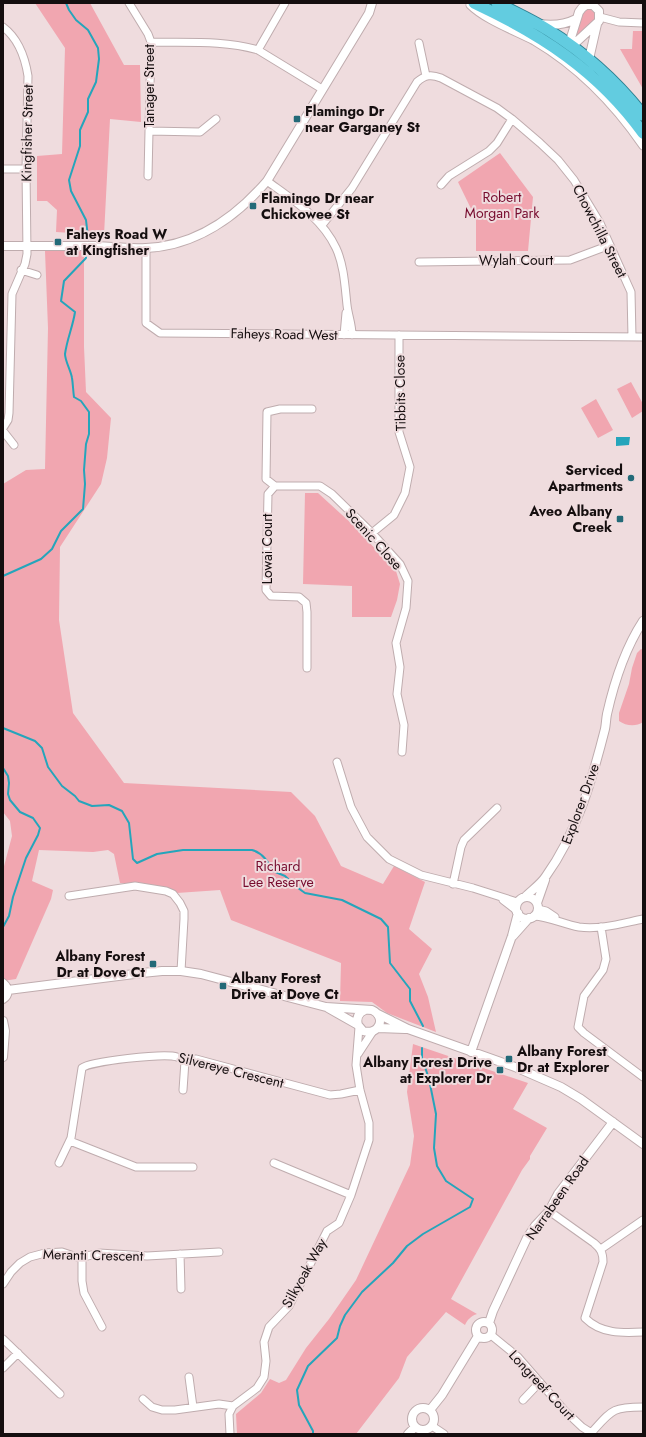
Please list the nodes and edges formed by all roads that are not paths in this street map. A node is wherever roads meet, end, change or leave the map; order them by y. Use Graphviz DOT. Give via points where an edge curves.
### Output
graph roads {
  1 [pos="129,3"];
  2 [pos="285,3"];
  3 [pos="372,3"];
  4 [pos="378,3"];
  5 [pos="469,3"];
  6 [pos="474,3"];
  7 [pos="497,3"];
  8 [pos="582,6"];
  9 [pos="368,13"];
  10 [pos="598,13"];
  11 [pos="576,19"];
  12 [pos="536,23"];
  13 [pos="643,23"];
  14 [pos="3,27"];
  15 [pos="151,42"];
  16 [pos="419,43"];
  17 [pos="258,50"];
  18 [pos="567,51"];
  19 [pos="589,60"];
  20 [pos="426,76"];
  21 [pos="322,89"];
  22 [pos="643,115"];
  23 [pos="216,119"];
  24 [pos="512,119"];
  25 [pos="149,132"];
  26 [pos="643,132"];
  27 [pos="643,146"];
  28 [pos="3,168"];
  29 [pos="26,169"];
  30 [pos="148,176"];
  31 [pos="266,181"];
  32 [pos="441,185"];
  33 [pos="322,226"];
  34 [pos="610,245"];
  35 [pos="3,246"];
  36 [pos="26,246"];
  37 [pos="146,248"];
  38 [pos="419,262"];
  39 [pos="21,270"];
  40 [pos="37,275"];
  41 [pos="348,335"];
  42 [pos="399,335"];
  43 [pos="632,337"];
  44 [pos="643,337"];
  45 [pos="312,409"];
  46 [pos="3,429"];
  47 [pos="14,445"];
  48 [pos="275,486"];
  49 [pos="372,533"];
  50 [pos="643,621"];
  51 [pos="643,630"];
  52 [pos="307,668"];
  53 [pos="605,728"];
  54 [pos="402,752"];
  55 [pos="337,762"];
  56 [pos="497,808"];
  57 [pos="546,877"];
  58 [pos="453,884"];
  59 [pos="69,896"];
  60 [pos="525,897"];
  61 [pos="517,909"];
  62 [pos="534,911"];
  63 [pos="643,919"];
  64 [pos="601,927"];
  65 [pos="512,936"];
  66 [pos="181,971"];
  67 [pos="5,987"];
  68 [pos="3,999"];
  69 [pos="326,1007"];
  70 [pos="365,1010"];
  71 [pos="378,1014"];
  72 [pos="3,1021"];
  73 [pos="359,1026"];
  74 [pos="408,1029"];
  75 [pos="375,1030"];
  76 [pos="471,1052"];
  77 [pos="357,1055"];
  78 [pos="3,1057"];
  79 [pos="185,1061"];
  80 [pos="643,1077"];
  81 [pos="183,1090"];
  82 [pos="360,1090"];
  83 [pos="613,1122"];
  84 [pos="70,1141"];
  85 [pos="643,1144"];
  86 [pos="59,1163"];
  87 [pos="274,1163"];
  88 [pos="194,1167"];
  89 [pos="350,1195"];
  90 [pos="549,1211"];
  91 [pos="643,1220"];
  92 [pos="600,1249"];
  93 [pos="219,1252"];
  94 [pos="180,1254"];
  95 [pos="82,1258"];
  96 [pos="3,1284"];
  97 [pos="181,1289"];
  98 [pos="489,1323"];
  99 [pos="102,1327"];
  100 [pos="643,1332"];
  101 [pos="491,1335"];
  102 [pos="478,1336"];
  103 [pos="3,1339"];
  104 [pos="18,1353"];
  105 [pos="3,1368"];
  106 [pos="189,1377"];
  107 [pos="540,1382"];
  108 [pos="60,1394"];
  109 [pos="143,1399"];
  110 [pos="523,1400"];
  111 [pos="233,1406"];
  112 [pos="193,1407"];
  113 [pos="643,1407"];
  114 [pos="430,1410"];
  115 [pos="432,1426"];
  116 [pos="415,1428"];
  117 [pos="592,1433"];
  118 [pos="230,1434"];
  119 [pos="408,1434"];
  120 [pos="444,1434"];
  1 -- 15 [label="street, Tanager Street"];
  2 -- 17 [label="street"];
  3 -- 9 [label="street"];
  4 -- 9 [label="street"];
  5 -- 18 [label="street" via="481,13 534,42"];
  6 -- 18 [label="highway"];
  7 -- 12 [label="highway"];
  8 -- 10 [label="street" via="594,6"];
  8 -- 11 [label="street"];
  9 -- 21 [label="street"];
  10 -- 13 [label="street" via="619,22"];
  10 -- 18 [label="street"];
  10 -- 19 [label="street"];
  11 -- 12 [label="street" via="557,25"];
  11 -- 18 [label="street"];
  12 -- 18 [label="highway"];
  14 -- 29 [label="street, Kingfisher Street" via="21,48 26,62"];
  15 -- 17 [label="street" via="224,43"];
  15 -- 25 [label="street, Tanager Street"];
  16 -- 20 [label="street"];
  17 -- 21 [label="street"];
  18 -- 19 [label="highway"];
  18 -- 26 [label="highway" via="612,95"];
  18 -- 27 [label="street" via="582,77 621,116"];
  19 -- 22 [label="highway" via="619,87"];
  20 -- 24 [label="street, Chowchilla Street" via="441,78 497,108"];
  20 -- 33 [label="street" via="417,82 352,188"];
  21 -- 31 [label="street"];
  23 -- 25 [label="street" via="200,132"];
  24 -- 32 [label="street" via="489,151 449,176"];
  24 -- 34 [label="street, Chowchilla Street" via="540,142 574,180 591,206"];
  25 -- 30 [label="street, Tanager Street"];
  28 -- 29 [label="street"];
  29 -- 36 [label="street, Kingfisher Street"];
  31 -- 33 [label="street"];
  31 -- 37 [label="street" via="236,212 209,230 172,244"];
  33 -- 41 [label="street" via="336,249 344,280 352,327"];
  34 -- 38 [label="street, Wylah Court" via="570,260"];
  34 -- 43 [label="street, Chowchilla Street" via="631,292"];
  35 -- 36 [label="street"];
  36 -- 37 [label="street"];
  36 -- 39 [label="street, Kingfisher Street" via="26,259"];
  37 -- 41 [label="street, Faheys Road West" via="146,323 160,333"];
  39 -- 40 [label="street"];
  39 -- 46 [label="street, Kingfisher Street" via="12,294 9,413"];
  41 -- 42 [label="street, Faheys Road West"];
  42 -- 43 [label="street, Faheys Road West"];
  42 -- 49 [label="street, Tibbits Close" via="399,432 410,467 405,493 394,515"];
  43 -- 44 [label="street, Faheys Road West"];
  45 -- 48 [label="street" via="280,409 268,412 266,479"];
  46 -- 47 [label="street"];
  48 -- 49 [label="street, Scenic Close" via="320,486 332,494"];
  48 -- 52 [label="street, Lowai Court" via="268,494 266,590 271,596 299,597 306,603"];
  49 -- 54 [label="street, Scenic Close" via="400,564 408,581 406,608 396,643 400,667 397,694 404,725"];
  50 -- 53 [label="street, Explorer Drive" via="619,674"];
  51 -- 53 [label="street, Explorer Drive" via="630,655"];
  53 -- 57 [label="street, Explorer Drive" via="572,832"];
  55 -- 58 [label="street" via="351,807 366,837 389,859 421,875"];
  56 -- 58 [label="street" via="464,840 460,847"];
  57 -- 60 [label="street, Explorer Drive"];
  57 -- 62 [label="street, Explorer Drive"];
  58 -- 61 [label="street" via="500,897"];
  59 -- 66 [label="street" via="135,886 173,894 184,911"];
  60 -- 61 [label="street, Explorer Drive"];
  60 -- 62 [label="street" via="532,898"];
  61 -- 62 [label="street" via="523,918"];
  61 -- 65 [label="street, Explorer Drive"];
  62 -- 64 [label="street" via="546,911 561,921 578,926"];
  62 -- 65 [label="street, Explorer Drive"];
  63 -- 64 [label="street"];
  64 -- 80 [label="street" via="606,959 603,970 584,996 578,1026"];
  65 -- 76 [label="street, Explorer Drive"];
  66 -- 67 [label="street"];
  66 -- 69 [label="street" via="227,980"];
  67 -- 68 [label="street" via="7,995"];
  69 -- 70 [label="street"];
  69 -- 73 [label="street"];
  70 -- 71 [label="street" via="372,1010"];
  70 -- 73 [label="street" via="358,1017"];
  71 -- 74 [label="street"];
  71 -- 75 [label="street" via="380,1021"];
  72 -- 78 [label="street"];
  73 -- 75 [label="street" via="366,1032"];
  73 -- 77 [label="street, Silkyoak Way"];
  74 -- 75 [label="street"];
  74 -- 76 [label="street"];
  75 -- 77 [label="street"];
  76 -- 83 [label="street" via="561,1087"];
  77 -- 82 [label="street, Silkyoak Way"];
  79 -- 81 [label="street"];
  79 -- 82 [label="street, Silvereye Crescent" via="196,1059 330,1095"];
  79 -- 84 [label="street, Silvereye Crescent" via="177,1056 163,1056 83,1066"];
  82 -- 89 [label="street, Silkyoak Way" via="369,1123 369,1140"];
  83 -- 85 [label="street"];
  83 -- 90 [label="street, Narrabeen Road" via="558,1194"];
  84 -- 86 [label="street, Silvereye Crescent"];
  84 -- 88 [label="street" via="136,1167"];
  87 -- 89 [label="street"];
  89 -- 111 [label="street, Silkyoak Way" via="339,1223 327,1230 288,1306 268,1327 264,1342 264,1377 258,1388"];
  90 -- 92 [label="street"];
  90 -- 98 [label="street, Narrabeen Road" via="527,1238"];
  91 -- 92 [label="street"];
  92 -- 100 [label="street" via="603,1262 585,1318 592,1324 616,1333"];
  93 -- 94 [label="street, Meranti Crescent"];
  94 -- 95 [label="street, Meranti Crescent" via="138,1256 99,1253"];
  94 -- 97 [label="street"];
  95 -- 96 [label="street, Meranti Crescent" via="62,1252 37,1254 20,1263"];
  95 -- 99 [label="street" via="84,1294"];
  98 -- 101 [label="street" via="492,1328"];
  98 -- 102 [label="street" via="482,1322 477,1326"];
  101 -- 102 [label="street" via="484,1339"];
  101 -- 107 [label="street, Longreef Court" via="518,1357"];
  102 -- 114 [label="street"];
  103 -- 104 [label="street"];
  104 -- 105 [label="street"];
  104 -- 108 [label="street"];
  106 -- 112 [label="street"];
  107 -- 110 [label="street"];
  107 -- 117 [label="street, Longreef Court" via="564,1410"];
  109 -- 112 [label="street" via="162,1410"];
  111 -- 112 [label="street" via="219,1404"];
  111 -- 118 [label="street" via="229,1414"];
  113 -- 117 [label="street" via="616,1409 608,1414"];
  114 -- 115 [label="street" via="434,1416"];
  114 -- 116 [label="street" via="424,1408 415,1411 412,1421"];
  115 -- 116 [label="street" via="425,1430"];
  115 -- 120 [label="street"];
  116 -- 119 [label="street"];
}
